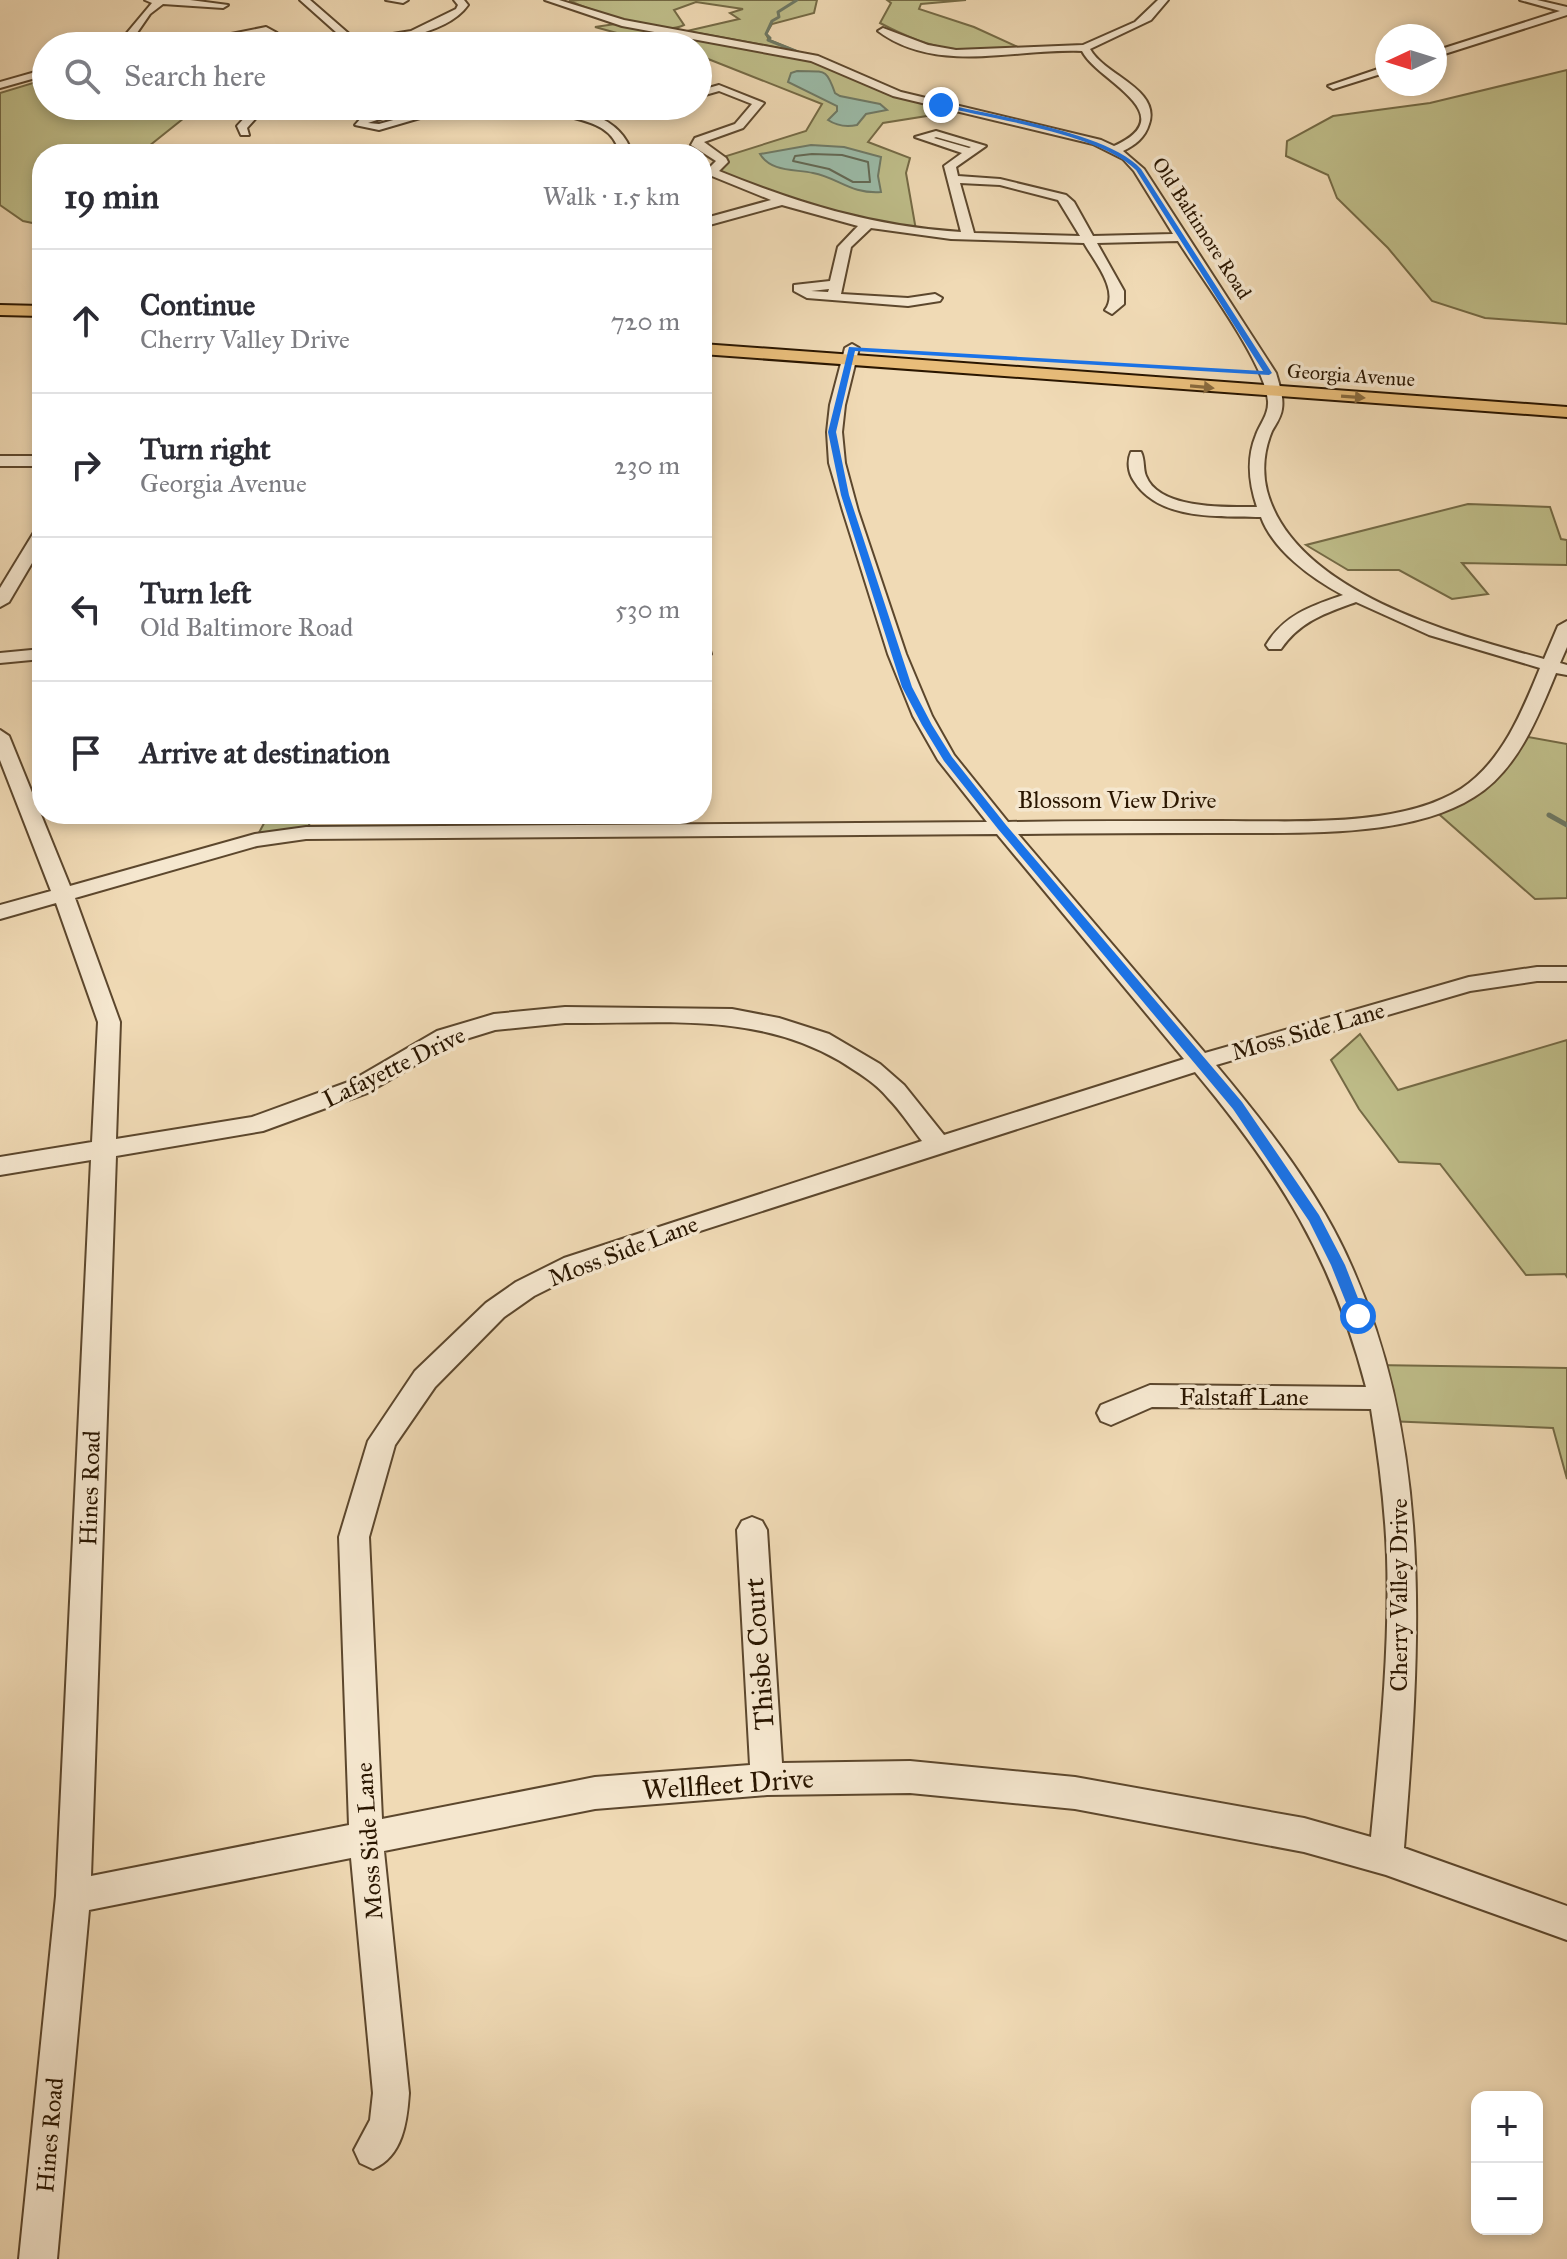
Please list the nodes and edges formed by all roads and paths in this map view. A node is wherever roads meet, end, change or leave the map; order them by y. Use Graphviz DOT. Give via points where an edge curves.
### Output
graph roads {
  1 [pos="150,0"];
  2 [pos="162,0"];
  3 [pos="305,0"];
  4 [pos="391,0"];
  5 [pos="403,0"];
  6 [pos="459,0"];
  7 [pos="550,0"];
  8 [pos="1163,0"];
  9 [pos="1525,0"];
  10 [pos="223,5"];
  11 [pos="1567,11"];
  12 [pos="883,31"];
  13 [pos="133,32"];
  14 [pos="341,32"];
  15 [pos="418,32"];
  16 [pos="671,32"];
  17 [pos="712,39"];
  18 [pos="1085,48"];
  19 [pos="1447,50"];
  20 [pos="1375,73"];
  21 [pos="32,76"];
  22 [pos="0,85"];
  23 [pos="1333,86"];
  24 [pos="712,90"];
  25 [pos="736,109"];
  26 [pos="753,111"];
  27 [pos="248,120"];
  28 [pos="365,120"];
  29 [pos="405,120"];
  30 [pos="586,120"];
  31 [pos="245,133"];
  32 [pos="624,144"];
  33 [pos="697,144"];
  34 [pos="1115,150"];
  35 [pos="970,152"];
  36 [pos="712,153"];
  37 [pos="712,167"];
  38 [pos="712,173"];
  39 [pos="952,179"];
  40 [pos="782,201"];
  41 [pos="712,220"];
  42 [pos="868,224"];
  43 [pos="1179,233"];
  44 [pos="968,234"];
  45 [pos="1086,236"];
  46 [pos="935,298"];
  47 [pos="0,310"];
  48 [pos="1112,310"];
  49 [pos="32,311"];
  50 [pos="0,324"];
  51 [pos="32,324"];
  52 [pos="712,337"];
  53 [pos="712,349"];
  54 [pos="850,354"];
  55 [pos="1269,373"];
  56 [pos="1275,392"];
  57 [pos="1567,396"];
  58 [pos="1567,412"];
  59 [pos="1136,455"];
  60 [pos="0,461"];
  61 [pos="32,461"];
  62 [pos="1264,512"];
  63 [pos="32,549"];
  64 [pos="1356,596"];
  65 [pos="0,602"];
  66 [pos="1567,626"];
  67 [pos="1275,645"];
  68 [pos="32,655"];
  69 [pos="0,658"];
  70 [pos="1558,668"];
  71 [pos="0,736"];
  72 [pos="32,816"];
  73 [pos="35,824"];
  74 [pos="1002,827"];
  75 [pos="63,894"];
  76 [pos="0,912"];
  77 [pos="1567,974"];
  78 [pos="1200,1062"];
  79 [pos="939,1146"];
  80 [pos="105,1149"];
  81 [pos="0,1166"];
  82 [pos="1382,1398"];
  83 [pos="1111,1413"];
  84 [pos="752,1530"];
  85 [pos="767,1779"];
  86 [pos="366,1836"];
  87 [pos="1386,1858"];
  88 [pos="73,1896"];
  89 [pos="1567,1923"];
  90 [pos="373,2150"];
  91 [pos="38,2259"];
  1 -- 2 [label="street"];
  2 -- 10 [label="street"];
  2 -- 13 [label="street" via="144,12"];
  3 -- 14 [label="street"];
  4 -- 5 [label="street"];
  6 -- 15 [label="street" via="461,9"];
  7 -- 16 [label="street, Old Baltimore Road"];
  8 -- 18 [label="street" via="1140,24"];
  9 -- 11 [label="street"];
  11 -- 19 [label="street"];
  12 -- 18 [label="street" via="924,48 959,54"];
  17 -- 34 [label="street, Old Baltimore Road" via="814,58 897,94"];
  18 -- 34 [label="street" via="1098,70 1147,107 1148,118 1138,137"];
  20 -- 23 [label="street"];
  21 -- 22 [label="street"];
  24 -- 26 [label="street" via="719,88 759,103"];
  25 -- 26 [label="street"];
  26 -- 33 [label="street" via="739,126"];
  27 -- 31 [label="street" via="241,128"];
  28 -- 29 [label="street" via="360,125 379,127"];
  30 -- 32 [label="street" via="611,129"];
  34 -- 43 [label="street, Old Baltimore Road" via="1138,169"];
  35 -- 39 [label="street" via="950,166"];
  36 -- 37 [label="street" via="722,162"];
  38 -- 40 [label="street"];
  39 -- 44 [label="street"];
  39 -- 45 [label="street" via="1056,194 1068,202"];
  40 -- 41 [label="street"];
  40 -- 42 [label="street"];
  42 -- 44 [label="street"];
  42 -- 46 [label="street" via="841,247 835,291 908,302"];
  43 -- 45 [label="street"];
  43 -- 55 [label="street, Old Baltimore Road"];
  44 -- 45 [label="street"];
  45 -- 48 [label="street" via="1117,291"];
  47 -- 49 [label="main road"];
  50 -- 51 [label="main road"];
  52 -- 54 [label="main road, Georgia Avenue"];
  53 -- 54 [label="main road, Georgia Avenue"];
  54 -- 55 [label="main road, Georgia Avenue"];
  54 -- 56 [label="main road, Georgia Avenue, one-way"];
  54 -- 74 [label="street, Cherry Valley Drive" via="832,432 837,463 903,674 947,759"];
  55 -- 56 [label="street, Old Baltimore Road"];
  55 -- 57 [label="main road, Georgia Avenue"];
  56 -- 58 [label="main road, Georgia Avenue, one-way"];
  56 -- 62 [label="street, Old Baltimore Road" via="1277,412 1258,449"];
  59 -- 62 [label="street" via="1139,482 1168,502 1206,511"];
  60 -- 61 [label="street"];
  62 -- 64 [label="street, Old Baltimore Road" via="1289,548"];
  63 -- 65 [label="street"];
  64 -- 67 [label="street" via="1298,620"];
  64 -- 70 [label="street, Old Baltimore Road" via="1473,645"];
  66 -- 70 [label="street, Blossom View Drive"];
  68 -- 69 [label="street"];
  70 -- 74 [label="street, Blossom View Drive" via="1487,777 1469,792 1422,812 1361,823 1288,826"];
  71 -- 72 [label="street, Hines Road"];
  73 -- 75 [label="street, Hines Road"];
  74 -- 75 [label="street, Blossom View Drive" via="306,833 255,840"];
  74 -- 78 [label="street, Cherry Valley Drive"];
  75 -- 76 [label="street, Blossom View Drive"];
  75 -- 80 [label="street, Hines Road" via="109,1022"];
  77 -- 78 [label="street, Moss Side Lane" via="1469,984"];
  78 -- 79 [label="street, Moss Side Lane"];
  78 -- 82 [label="street, Cherry Valley Drive" via="1262,1139 1314,1218 1358,1316"];
  79 -- 80 [label="street, Lafayette Drive" via="896,1091 872,1070 771,1023 732,1017 565,1015 494,1022 445,1037 359,1087 255,1125"];
  79 -- 86 [label="street, Moss Side Lane" via="573,1265 495,1310 425,1379 382,1441 354,1537"];
  80 -- 81 [label="street, Lafayette Drive"];
  80 -- 88 [label="street, Hines Road"];
  82 -- 83 [label="street, Falstaff Lane" via="1150,1396"];
  82 -- 87 [label="street, Cherry Valley Drive" via="1401,1506 1403,1569 1399,1707"];
  84 -- 85 [label="street, Thisbe Court"];
  85 -- 86 [label="street, Wellfleet Drive" via="595,1793"];
  85 -- 87 [label="street, Wellfleet Drive" via="910,1777 1075,1793 1304,1835"];
  86 -- 88 [label="street, Wellfleet Drive"];
  86 -- 90 [label="street, Moss Side Lane" via="391,2093 388,2125"];
  87 -- 89 [label="street"];
  88 -- 91 [label="street, Hines Road"];
}
